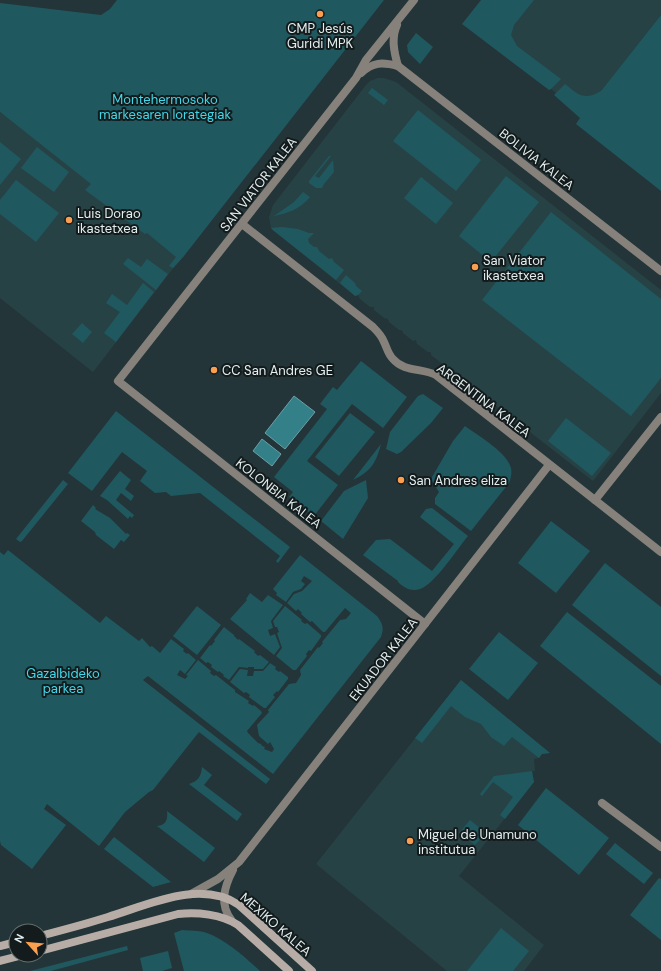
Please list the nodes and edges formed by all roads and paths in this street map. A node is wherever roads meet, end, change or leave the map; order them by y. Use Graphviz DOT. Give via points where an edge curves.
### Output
graph roads {
  1 [pos="414,0"];
  2 [pos="399,20"];
  3 [pos="398,66"];
  4 [pos="356,78"];
  5 [pos="242,224"];
  6 [pos="661,271"];
  7 [pos="118,381"];
  8 [pos="661,417"];
  9 [pos="549,465"];
  10 [pos="595,500"];
  11 [pos="661,552"];
  12 [pos="425,624"];
  13 [pos="602,803"];
  14 [pos="661,847"];
  15 [pos="234,867"];
  16 [pos="191,894"];
  17 [pos="224,897"];
  18 [pos="232,921"];
  19 [pos="48,934"];
  20 [pos="48,948"];
  21 [pos="289,971"];
  22 [pos="312,971"];
  1 -- 2 [label="street, SAN VIATOR KALEA"];
  2 -- 3 [label="street" via="393,41"];
  2 -- 4 [label="street, SAN VIATOR KALEA" via="366,60"];
  3 -- 4 [label="street" via="384,63 368,66"];
  3 -- 6 [label="street, BOLIVIA KALEA"];
  4 -- 5 [label="street, SAN VIATOR KALEA"];
  5 -- 7 [label="street, SAN VIATOR KALEA"];
  5 -- 9 [label="street, ARGENTINA KALEA" via="373,327 393,360 408,368 436,375"];
  7 -- 12 [label="street, KOLONBIA KALEA"];
  8 -- 10 [label="street"];
  9 -- 10 [label="street, ARGENTINA KALEA"];
  9 -- 12 [label="street, EKUADOR KALEA"];
  10 -- 11 [label="street, ARGENTINA KALEA"];
  12 -- 15 [label="street, EKUADOR KALEA"];
  13 -- 14 [label="street"];
  15 -- 16 [label="street, EKUADOR KALEA"];
  15 -- 17 [label="street, EKUADOR KALEA"];
  16 -- 17 [label="main road"];
  16 -- 19 [label="main road"];
  17 -- 18 [label="street, EKUADOR KALEA" via="225,909"];
  17 -- 22 [label="main road, MEXIKO KALEA" via="248,913"];
  18 -- 20 [label="main road" via="204,914 178,914"];
  18 -- 21 [label="main road, MEXIKO KALEA"];
}
